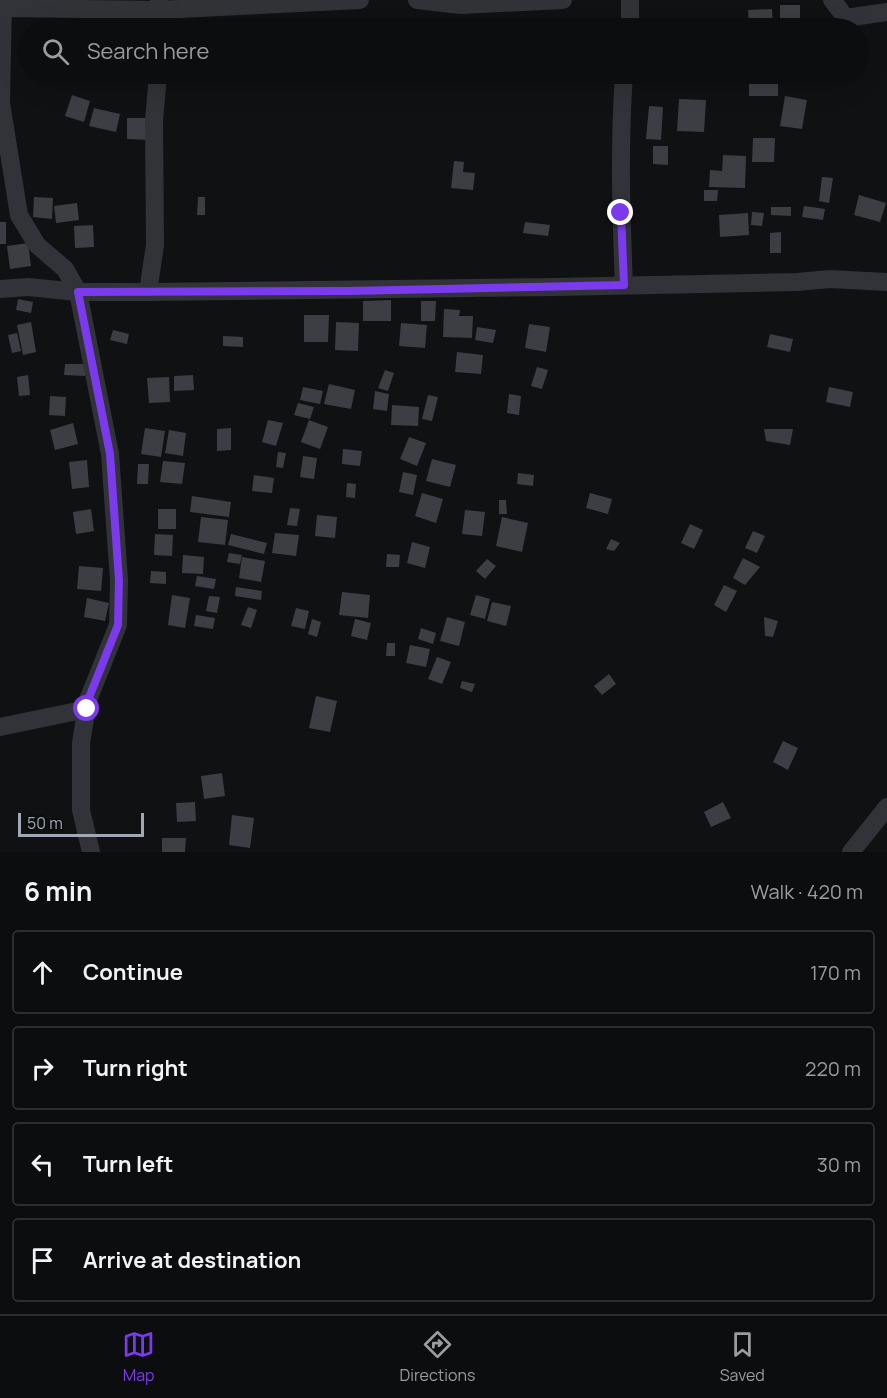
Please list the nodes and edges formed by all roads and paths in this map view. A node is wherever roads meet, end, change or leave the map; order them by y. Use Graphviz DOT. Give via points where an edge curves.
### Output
graph roads {
  1 [pos="360,0"];
  2 [pos="417,0"];
  3 [pos="563,0"];
  4 [pos="630,0"];
  5 [pos="831,0"];
  6 [pos="482,2"];
  7 [pos="3,4"];
  8 [pos="887,12"];
  9 [pos="159,13"];
  10 [pos="630,18"];
  11 [pos="157,84"];
  12 [pos="624,84"];
  13 [pos="887,282"];
  14 [pos="624,285"];
  15 [pos="0,289"];
  16 [pos="78,292"];
  17 [pos="148,292"];
  18 [pos="87,709"];
  19 [pos="0,727"];
  20 [pos="887,807"];
  21 [pos="91,852"];
  22 [pos="851,852"];
  1 -- 9 [label="street"];
  2 -- 6 [label="street" via="461,5"];
  3 -- 6 [label="street"];
  4 -- 10 [label="street"];
  5 -- 8 [label="street" via="846,18"];
  7 -- 9 [label="street"];
  7 -- 16 [label="street" via="1,103 19,215 37,245 65,269"];
  11 -- 17 [label="street" via="155,245"];
  12 -- 14 [label="street"];
  13 -- 14 [label="street" via="830,279"];
  14 -- 17 [label="street"];
  15 -- 16 [label="street" via="28,287"];
  16 -- 17 [label="street"];
  16 -- 18 [label="street" via="110,454 119,580 118,625"];
  18 -- 19 [label="street"];
  18 -- 21 [label="street" via="81,743 81,810"];
  20 -- 22 [label="street"];
}
